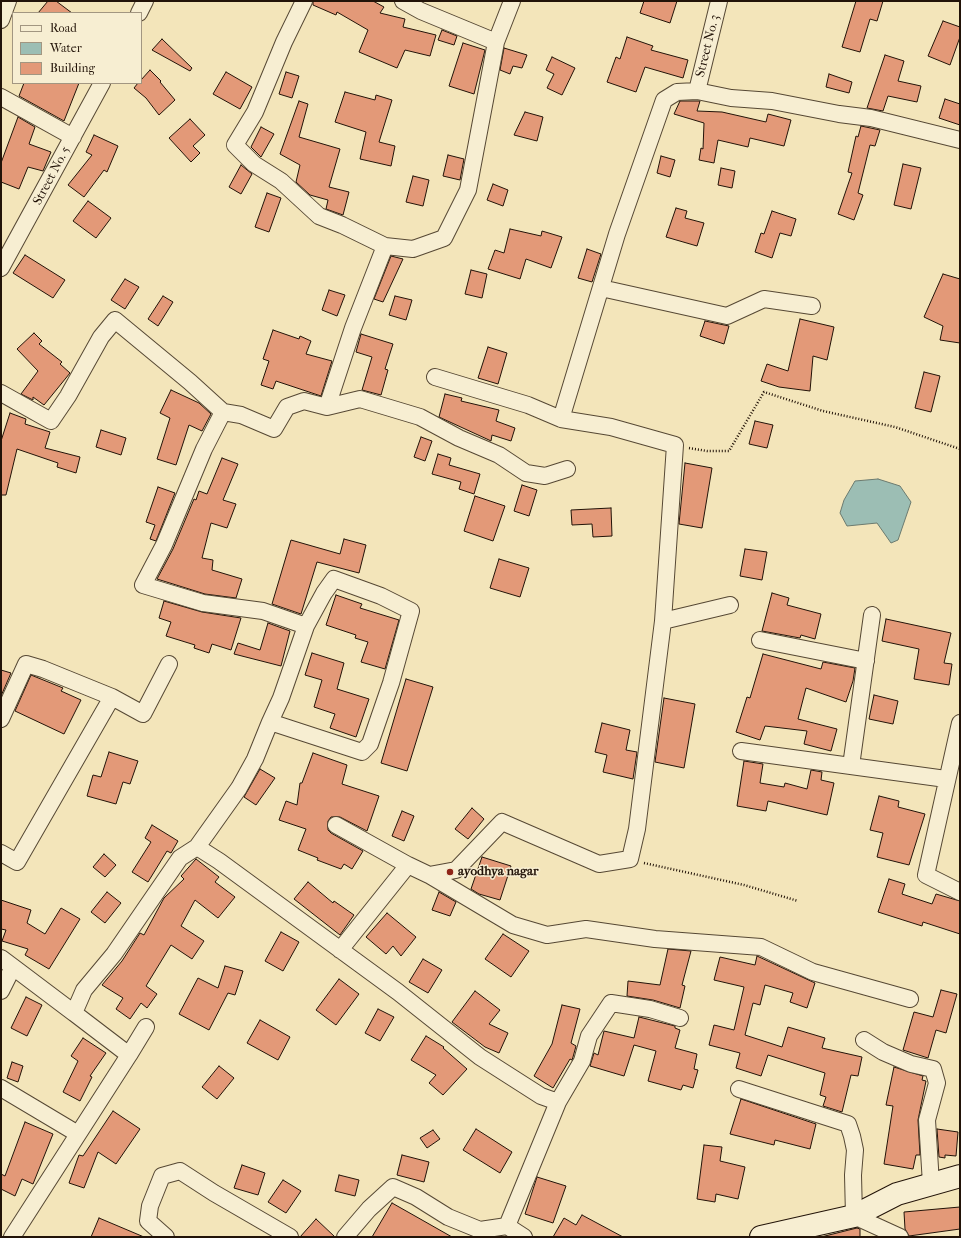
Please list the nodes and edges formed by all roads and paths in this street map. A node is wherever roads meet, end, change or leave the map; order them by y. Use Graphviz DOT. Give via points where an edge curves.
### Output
graph roads {
  1 [pos="8,1"];
  2 [pos="145,1"];
  3 [pos="304,1"];
  4 [pos="403,1"];
  5 [pos="512,1"];
  6 [pos="719,1"];
  7 [pos="140,12"];
  8 [pos="1,20"];
  9 [pos="496,42"];
  10 [pos="101,84"];
  11 [pos="698,91"];
  12 [pos="1,97"];
  13 [pos="73,137"];
  14 [pos="960,140"];
  15 [pos="384,246"];
  16 [pos="1,268"];
  17 [pos="601,288"];
  18 [pos="812,306"];
  19 [pos="435,378"];
  20 [pos="1,393"];
  21 [pos="326,407"];
  22 [pos="223,412"];
  23 [pos="561,419"];
  24 [pos="675,445"];
  25 [pos="960,449"];
  26 [pos="567,468"];
  27 [pos="730,604"];
  28 [pos="872,615"];
  29 [pos="663,621"];
  30 [pos="306,626"];
  31 [pos="760,640"];
  32 [pos="866,661"];
  33 [pos="169,664"];
  34 [pos="112,697"];
  35 [pos="1,719"];
  36 [pos="270,722"];
  37 [pos="960,723"];
  38 [pos="741,751"];
  39 [pos="851,766"];
  40 [pos="946,779"];
  41 [pos="336,825"];
  42 [pos="197,847"];
  43 [pos="4,859"];
  44 [pos="630,859"];
  45 [pos="408,865"];
  46 [pos="429,874"];
  47 [pos="960,892"];
  48 [pos="798,901"];
  49 [pos="340,950"];
  50 [pos="7,963"];
  51 [pos="1,990"];
  52 [pos="910,999"];
  53 [pos="74,1013"];
  54 [pos="680,1018"];
  55 [pos="146,1027"];
  56 [pos="864,1040"];
  57 [pos="128,1054"];
  58 [pos="1,1088"];
  59 [pos="740,1089"];
  60 [pos="558,1102"];
  61 [pos="78,1134"];
  62 [pos="960,1176"];
  63 [pos="931,1184"];
  64 [pos="854,1216"];
  65 [pos="507,1226"];
  66 [pos="12,1237"];
  67 [pos="166,1237"];
  68 [pos="290,1237"];
  69 [pos="345,1237"];
  70 [pos="524,1237"];
  71 [pos="761,1237"];
  72 [pos="900,1237"];
  1 -- 8 [label="street"];
  2 -- 7 [label="street"];
  3 -- 15 [label="street" via="255,112 235,145 254,164 281,181 319,216"];
  4 -- 9 [label="street"];
  5 -- 9 [label="street"];
  6 -- 11 [label="street, Street No. 3"];
  9 -- 15 [label="street" via="468,190 444,238 412,249"];
  10 -- 13 [label="street, Street No. 5"];
  11 -- 14 [label="street" via="871,118"];
  11 -- 17 [label="street" via="677,92 664,100"];
  12 -- 13 [label="street"];
  13 -- 16 [label="street, Street No. 5"];
  15 -- 21 [label="street"];
  17 -- 18 [label="street" via="727,316 764,299"];
  17 -- 23 [label="street"];
  19 -- 23 [label="street" via="528,405"];
  20 -- 22 [label="street" via="51,421 101,337 115,320"];
  21 -- 22 [label="street" via="304,401 287,407 274,429 241,415"];
  21 -- 26 [label="street" via="360,399 420,417 459,438 499,455 526,473 545,476"];
  22 -- 30 [label="street" via="204,449 164,545 143,585 203,603 263,611"];
  23 -- 24 [label="street" via="611,427"];
  24 -- 25 [label="path" via="707,451 729,451 764,392 823,412 895,427"];
  24 -- 29 [label="street"];
  27 -- 29 [label="street"];
  28 -- 32 [label="street"];
  29 -- 44 [label="street" via="637,829"];
  30 -- 36 [label="street"];
  30 -- 36 [label="street" via="334,579 381,596 411,611 370,744 362,752"];
  31 -- 32 [label="street"];
  32 -- 39 [label="street"];
  33 -- 34 [label="street" via="143,714"];
  34 -- 35 [label="street" via="26,664"];
  34 -- 43 [label="street" via="17,862"];
  36 -- 42 [label="street" via="255,759 239,788"];
  37 -- 40 [label="street"];
  38 -- 39 [label="street"];
  39 -- 40 [label="street"];
  40 -- 47 [label="street" via="926,875"];
  41 -- 45 [label="street"];
  42 -- 49 [label="street"];
  42 -- 53 [label="street" via="180,858 114,954 84,990"];
  44 -- 46 [label="street" via="599,864 502,822 456,870"];
  44 -- 48 [label="path" via="744,885"];
  45 -- 46 [label="street"];
  45 -- 49 [label="street"];
  46 -- 52 [label="street" via="513,925 547,935 586,929 655,939 761,946 813,972"];
  49 -- 60 [label="street" via="480,1057 541,1096"];
  50 -- 51 [label="street"];
  50 -- 53 [label="street"];
  53 -- 57 [label="street"];
  54 -- 60 [label="street" via="650,1009 611,1003 589,1036 582,1061"];
  55 -- 57 [label="street"];
  56 -- 63 [label="street" via="912,1064 933,1069 937,1083 927,1120"];
  57 -- 61 [label="street"];
  58 -- 61 [label="street"];
  59 -- 64 [label="street" via="848,1124 855,1150"];
  60 -- 65 [label="street"];
  61 -- 66 [label="street"];
  62 -- 63 [label="main road"];
  63 -- 64 [label="main road" via="897,1194"];
  64 -- 71 [label="main road"];
  64 -- 72 [label="street"];
  65 -- 69 [label="street" via="480,1230 448,1217 416,1197 393,1187 369,1209"];
  65 -- 70 [label="street"];
  67 -- 68 [label="street" via="148,1221 150,1206 162,1176 180,1171"];
}
